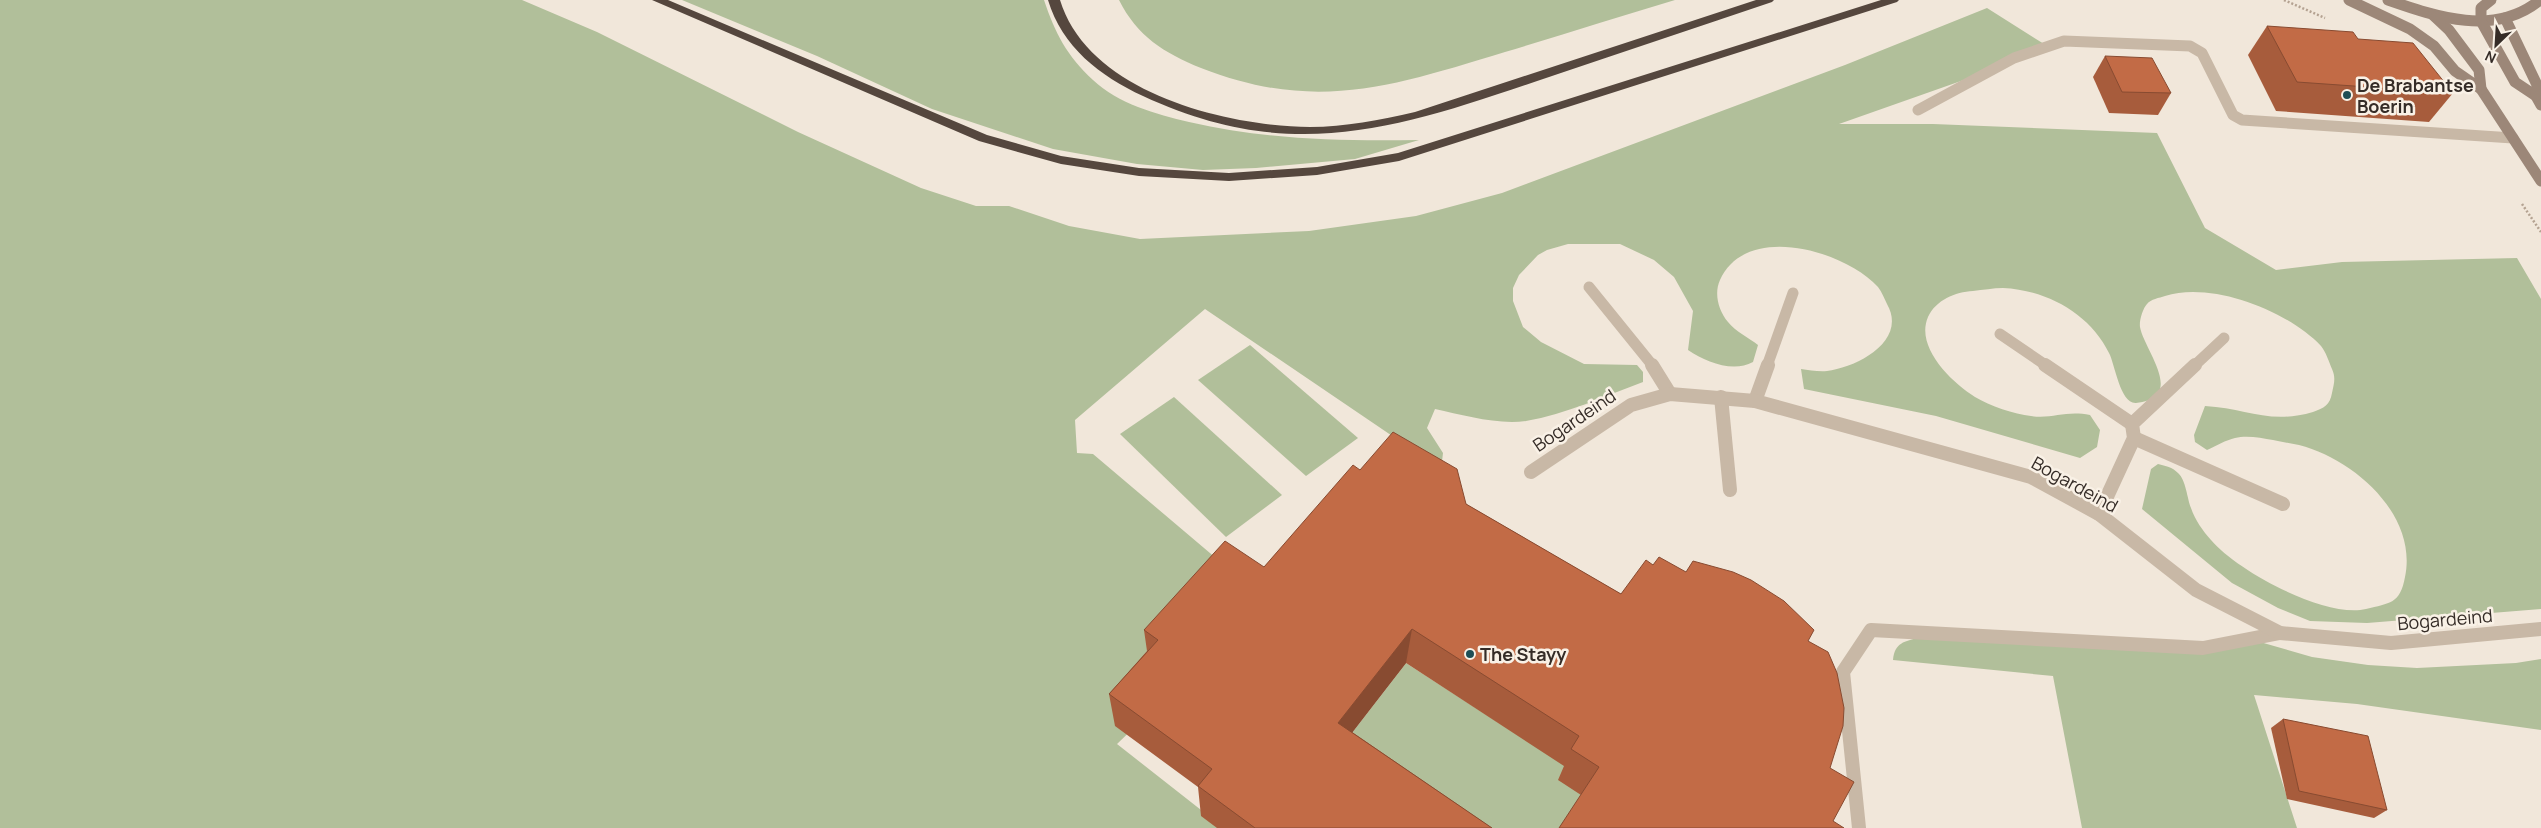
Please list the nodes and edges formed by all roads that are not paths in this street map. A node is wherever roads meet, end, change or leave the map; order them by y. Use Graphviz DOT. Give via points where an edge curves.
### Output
graph roads {
  1 [pos="658,0"];
  2 [pos="1054,0"];
  3 [pos="1768,0"];
  4 [pos="1893,0"];
  5 [pos="2349,0"];
  6 [pos="2388,0"];
  7 [pos="2491,0"];
  8 [pos="2540,0"];
  9 [pos="2433,15"];
  10 [pos="2504,18"];
  11 [pos="2480,21"];
  12 [pos="2481,89"];
  13 [pos="2538,100"];
  14 [pos="1918,110"];
  15 [pos="2513,138"];
  16 [pos="2541,181"];
  17 [pos="1589,287"];
  18 [pos="1793,293"];
  19 [pos="2000,334"];
  20 [pos="2224,338"];
  21 [pos="1670,394"];
  22 [pos="1721,397"];
  23 [pos="1755,402"];
  24 [pos="2132,424"];
  25 [pos="2134,438"];
  26 [pos="1531,472"];
  27 [pos="1730,490"];
  28 [pos="2283,504"];
  29 [pos="2099,514"];
  30 [pos="2541,629"];
  31 [pos="2280,632"];
  32 [pos="1859,828"];
  1 -- 4 [label="highway" via="983,138 1094,166 1229,177 1317,171 1399,157"];
  2 -- 3 [label="highway" via="1056,13 1078,46 1128,85 1182,109 1239,124 1314,131 1372,126 1443,108"];
  5 -- 12 [label="main road" via="2395,22 2434,46 2455,71"];
  6 -- 9 [label="main road"];
  7 -- 11 [label="main road" via="2479,9"];
  8 -- 10 [label="main road" via="2522,13"];
  9 -- 11 [label="main road"];
  9 -- 12 [label="main road" via="2450,30 2479,70"];
  10 -- 11 [label="main road"];
  10 -- 13 [label="main road" via="2537,85"];
  11 -- 13 [label="main road" via="2515,82"];
  12 -- 15 [label="main road"];
  14 -- 15 [label="street" via="2014,58 2064,41 2190,46 2202,53 2233,115 2242,120"];
  15 -- 16 [label="main road"];
  17 -- 21 [label="street" via="1645,354"];
  18 -- 23 [label="street"];
  19 -- 24 [label="street"];
  20 -- 24 [label="street"];
  21 -- 22 [label="street, Bogardeind"];
  21 -- 26 [label="street, Bogardeind" via="1631,405"];
  22 -- 23 [label="street, Bogardeind"];
  22 -- 27 [label="street"];
  23 -- 29 [label="street, Bogardeind" via="2031,477"];
  24 -- 25 [label="street"];
  25 -- 28 [label="street"];
  25 -- 29 [label="street"];
  29 -- 31 [label="street, Bogardeind" via="2196,590"];
  30 -- 31 [label="street, Bogardeind" via="2391,643"];
  31 -- 32 [label="street" via="2203,648 1871,630 1843,672"];
}
